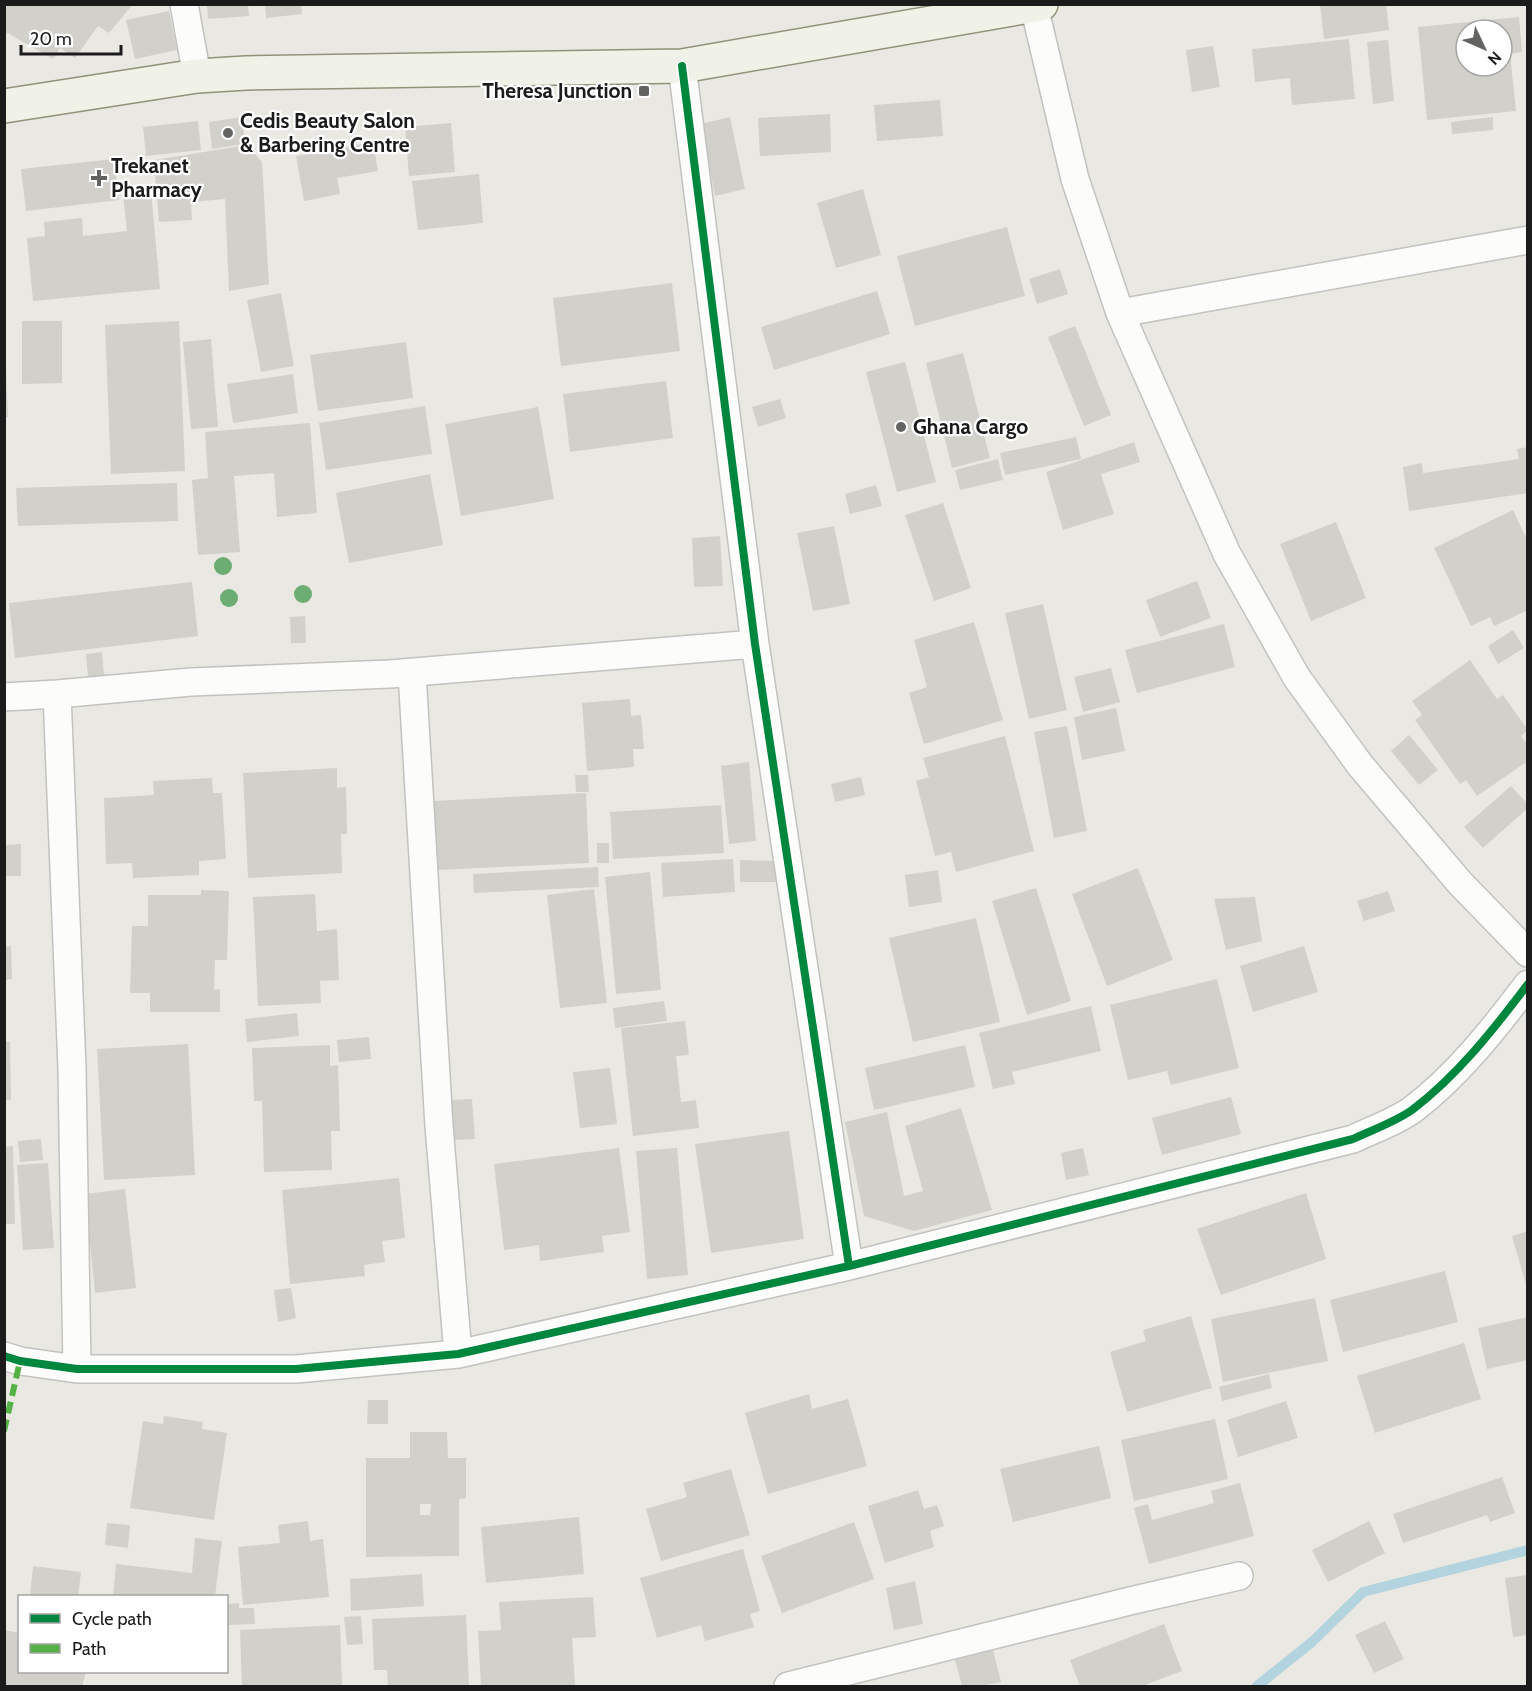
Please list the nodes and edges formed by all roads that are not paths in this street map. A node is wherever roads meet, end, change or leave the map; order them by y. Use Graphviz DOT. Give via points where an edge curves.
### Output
graph roads {
  1 [pos="184,4"];
  2 [pos="1037,5"];
  3 [pos="682,66"];
  4 [pos="197,76"];
  5 [pos="4,106"];
  6 [pos="1525,235"];
  7 [pos="1120,313"];
  8 [pos="755,644"];
  9 [pos="412,672"];
  10 [pos="57,694"];
  11 [pos="4,697"];
  12 [pos="1527,953"];
  13 [pos="1527,984"];
  14 [pos="849,1266"];
  15 [pos="458,1354"];
  16 [pos="4,1356"];
  17 [pos="77,1369"];
  18 [pos="1239,1576"];
  19 [pos="788,1686"];
  1 -- 4 [label="street"];
  2 -- 3 [label="street"];
  2 -- 7 [label="street" via="1075,179"];
  3 -- 4 [label="street"];
  3 -- 8 [label="street"];
  4 -- 5 [label="street"];
  6 -- 7 [label="street"];
  7 -- 12 [label="street" via="1227,554 1297,678 1376,783 1460,883"];
  8 -- 9 [label="street"];
  8 -- 14 [label="street"];
  9 -- 10 [label="street" via="191,682"];
  9 -- 15 [label="street" via="438,1103"];
  10 -- 11 [label="street"];
  10 -- 17 [label="street" via="72,1070"];
  13 -- 14 [label="street" via="1456,1071 1410,1111 1353,1138"];
  14 -- 15 [label="street"];
  15 -- 17 [label="street" via="296,1369"];
  16 -- 17 [label="street"];
  18 -- 19 [label="street"];
}
